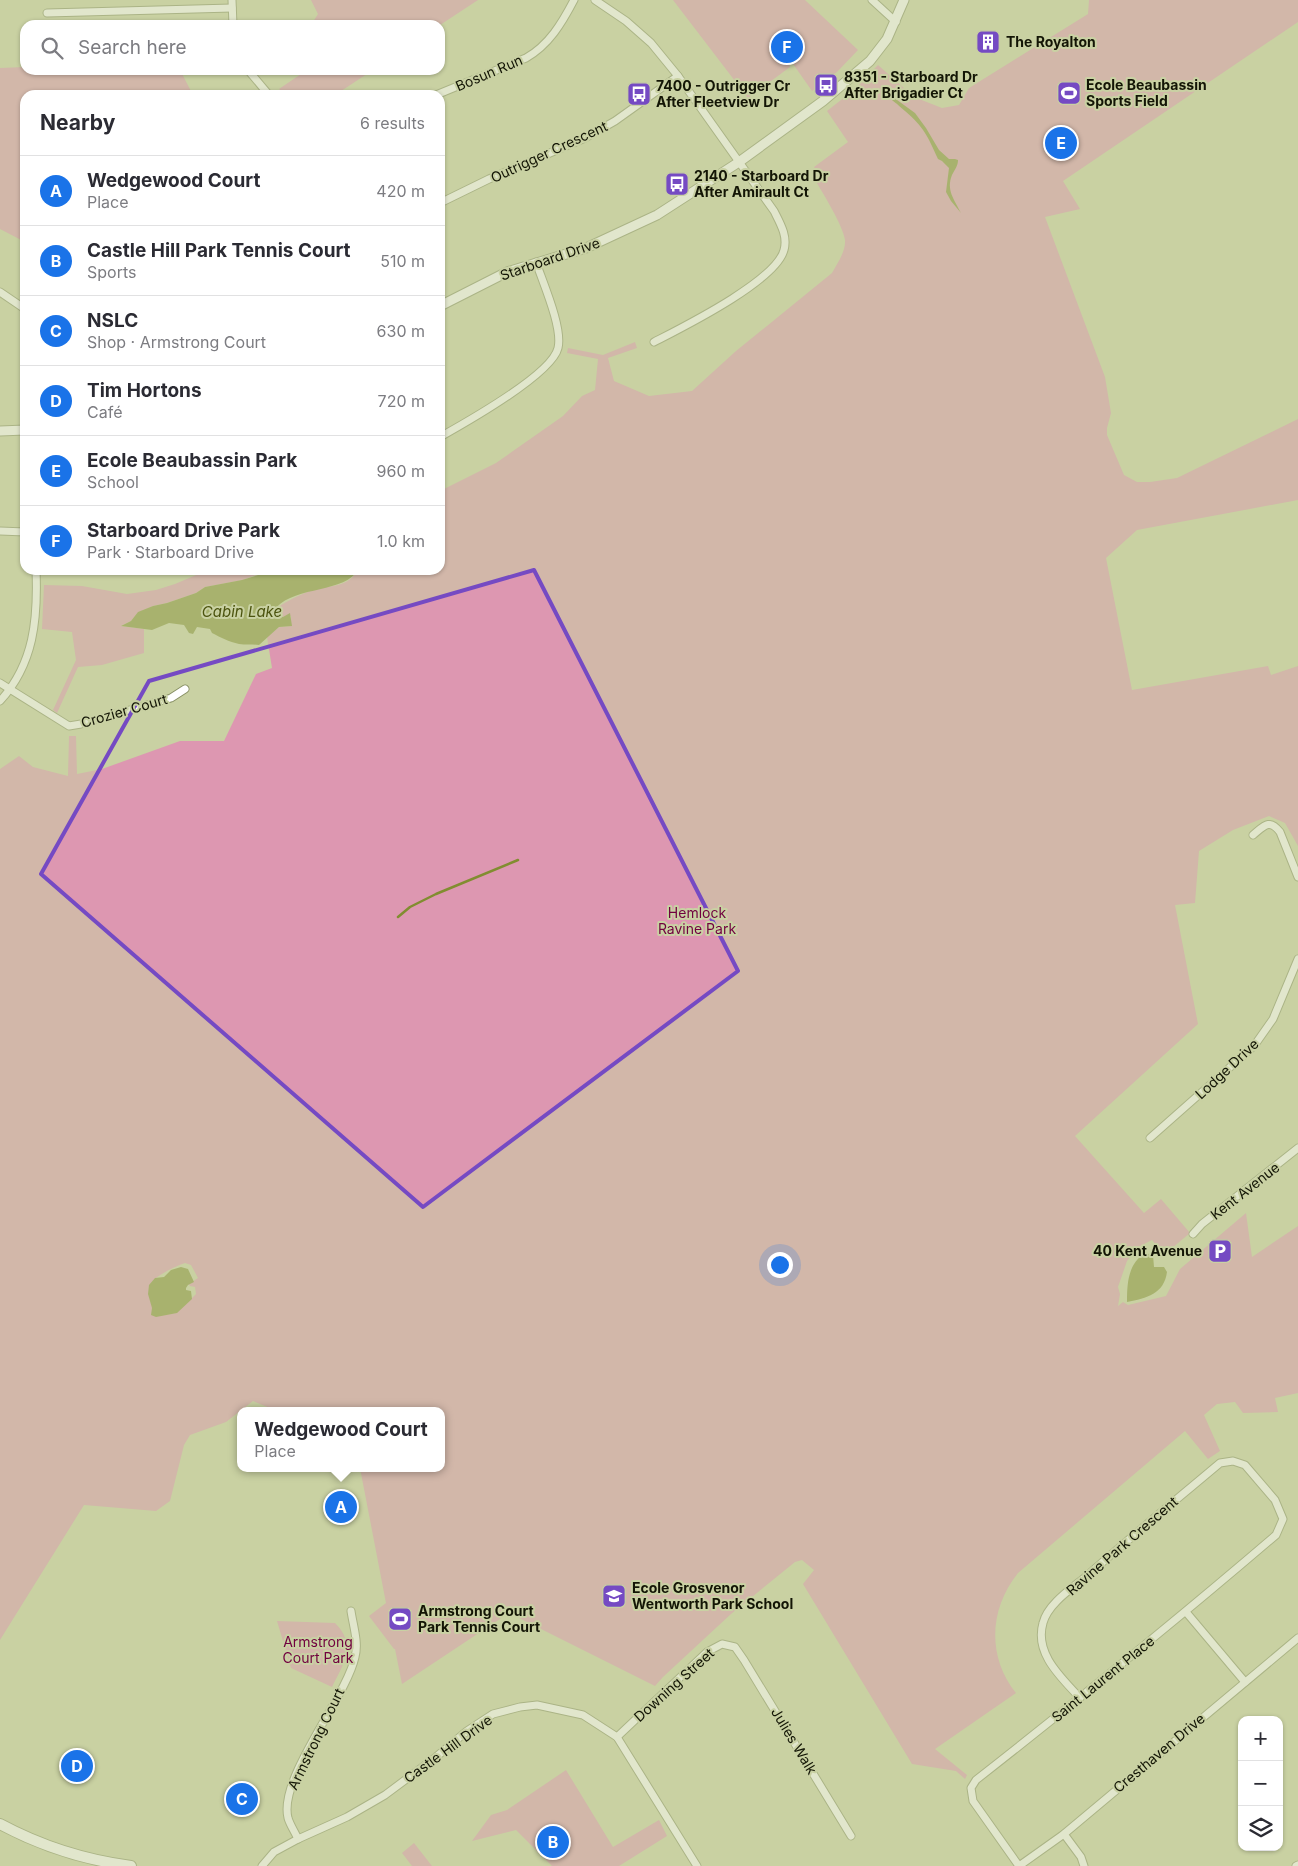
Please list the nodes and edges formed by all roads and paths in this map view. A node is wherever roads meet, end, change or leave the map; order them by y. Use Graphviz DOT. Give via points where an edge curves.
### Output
graph roads {
  1 [pos="574,0"];
  2 [pos="596,0"];
  3 [pos="872,0"];
  4 [pos="904,0"];
  5 [pos="232,4"];
  6 [pos="47,13"];
  7 [pos="233,20"];
  8 [pos="896,22"];
  9 [pos="252,75"];
  10 [pos="678,76"];
  11 [pos="265,90"];
  12 [pos="445,91"];
  13 [pos="739,162"];
  14 [pos="445,201"];
  15 [pos="536,262"];
  16 [pos="0,292"];
  17 [pos="445,303"];
  18 [pos="20,306"];
  19 [pos="654,342"];
  20 [pos="20,430"];
  21 [pos="0,431"];
  22 [pos="445,434"];
  23 [pos="0,531"];
  24 [pos="20,532"];
  25 [pos="36,575"];
  26 [pos="0,683"];
  27 [pos="185,689"];
  28 [pos="11,690"];
  29 [pos="0,702"];
  30 [pos="1253,835"];
  31 [pos="1298,877"];
  32 [pos="1298,959"];
  33 [pos="1150,1138"];
  34 [pos="1298,1148"];
  35 [pos="1193,1234"];
  36 [pos="1275,1500"];
  37 [pos="351,1611"];
  38 [pos="1186,1612"];
  39 [pos="1298,1638"];
  40 [pos="735,1647"];
  41 [pos="1244,1682"];
  42 [pos="1080,1698"];
  43 [pos="617,1737"];
  44 [pos="0,1824"];
  45 [pos="1064,1834"];
  46 [pos="851,1836"];
  47 [pos="298,1838"];
  48 [pos="99,1864"];
  49 [pos="131,1866"];
  50 [pos="262,1866"];
  51 [pos="697,1866"];
  52 [pos="1019,1866"];
  53 [pos="1084,1866"];
  1 -- 12 [label="street, Bosun Run" via="553,36 534,54"];
  2 -- 10 [label="street" via="632,26"];
  3 -- 8 [label="street"];
  4 -- 8 [label="street, Starboard Drive"];
  5 -- 6 [label="street"];
  5 -- 7 [label="street"];
  8 -- 13 [label="street, Starboard Drive" via="870,61"];
  9 -- 11 [label="street"];
  10 -- 13 [label="street"];
  10 -- 14 [label="street, Outrigger Crescent" via="585,138"];
  13 -- 15 [label="street, Starboard Drive" via="658,216 586,248"];
  13 -- 19 [label="street" via="774,210 784,231 780,260 770,271 716,310"];
  15 -- 17 [label="street, Starboard Drive" via="507,272"];
  15 -- 22 [label="street" via="559,338 555,356 536,375"];
  16 -- 18 [label="street"];
  20 -- 21 [label="street"];
  23 -- 24 [label="street"];
  25 -- 28 [label="street" via="34,632 26,662"];
  26 -- 28 [label="street, Crozier Court"];
  27 -- 28 [label="street, Crozier Court" via="171,698 69,726"];
  28 -- 29 [label="street"];
  30 -- 31 [label="street" via="1266,825 1275,825"];
  32 -- 33 [label="street, Lodge Drive" via="1273,1019 1254,1046"];
  34 -- 35 [label="street, Kent Avenue"];
  36 -- 38 [label="street, Saint Laurent Place" via="1283,1519 1276,1535"];
  36 -- 42 [label="street, Ravine Park Crescent" via="1245,1465 1233,1461 1220,1463 1051,1608 1042,1624 1042,1646 1050,1663"];
  37 -- 47 [label="street, Armstrong Court" via="357,1650 355,1658 288,1798 288,1817"];
  38 -- 41 [label="street"];
  38 -- 42 [label="street, Saint Laurent Place"];
  39 -- 41 [label="street, Cresthaven Drive"];
  40 -- 43 [label="street, Downing Street" via="722,1644 707,1652"];
  40 -- 46 [label="street, Julies Walk"];
  41 -- 45 [label="street, Cresthaven Drive"];
  42 -- 52 [label="street, Saint Laurent Place" via="976,1780 971,1788 973,1801"];
  43 -- 47 [label="street, Castle Hill Drive" via="583,1715 557,1708 537,1705 493,1714 385,1795 347,1817"];
  43 -- 51 [label="street, Castle Hill Drive"];
  44 -- 48 [label="main road"];
  45 -- 52 [label="street, Cresthaven Drive"];
  45 -- 53 [label="street"];
  47 -- 50 [label="street, Castle Hill Drive" via="274,1852"];
  48 -- 49 [label="main road"];
}
